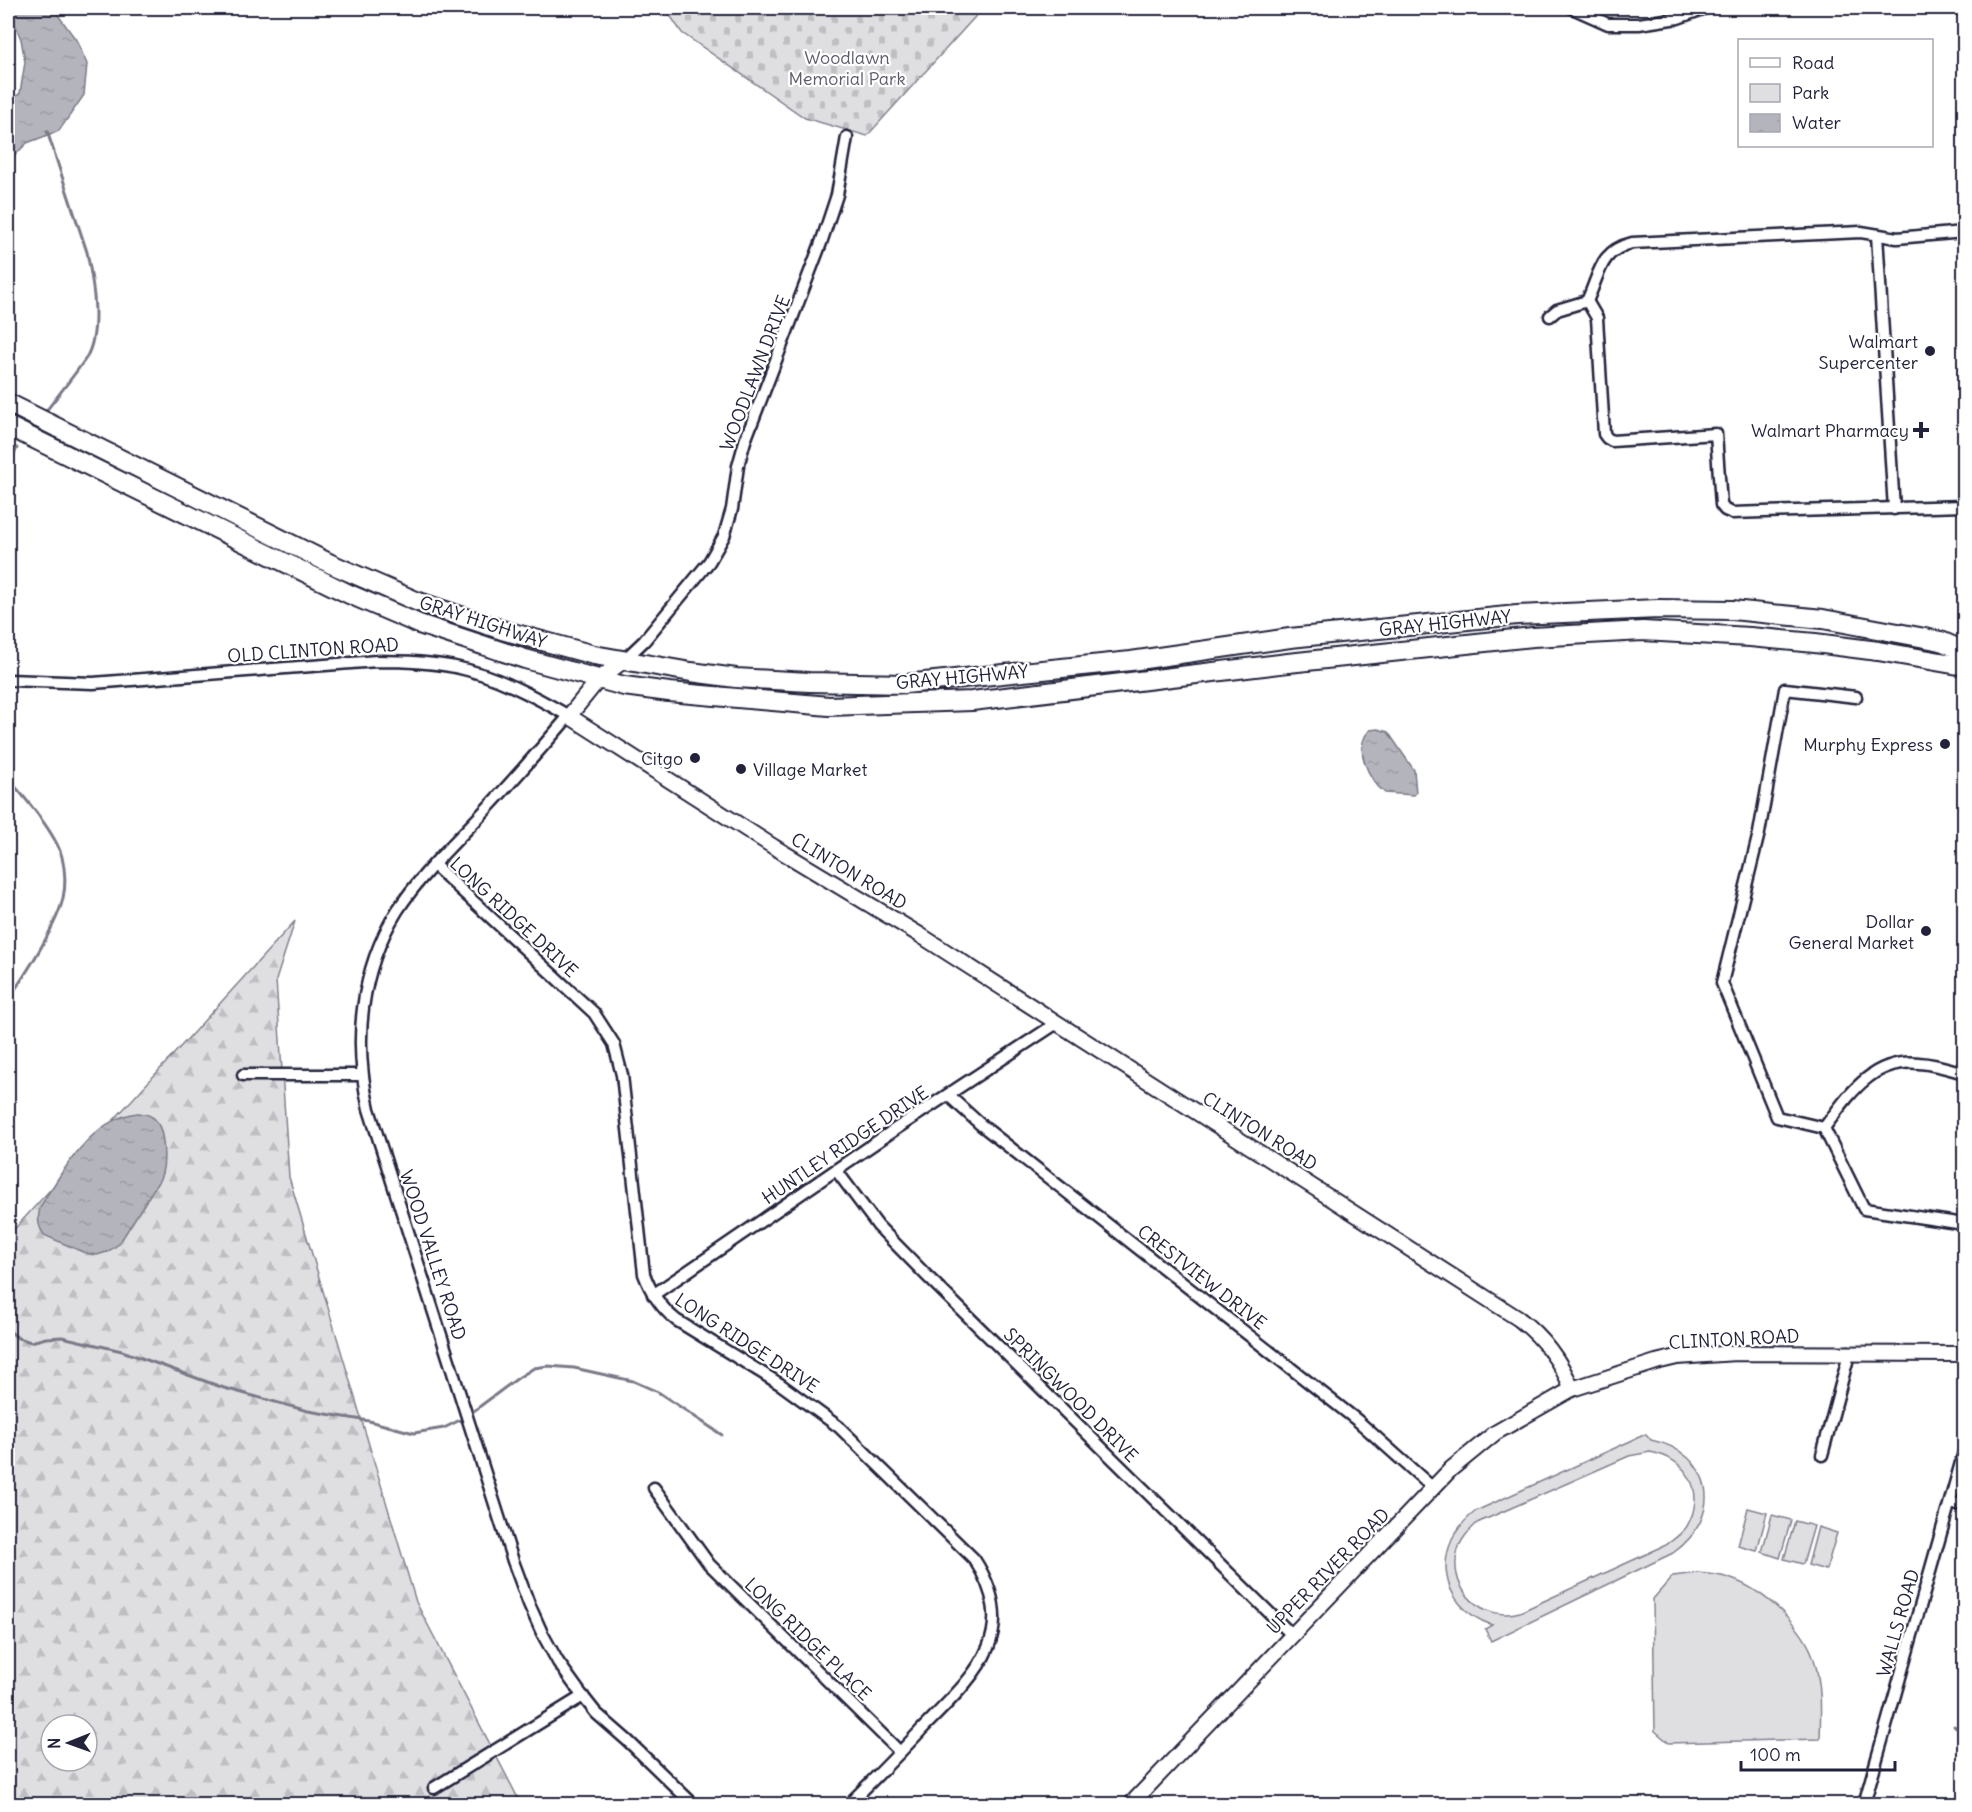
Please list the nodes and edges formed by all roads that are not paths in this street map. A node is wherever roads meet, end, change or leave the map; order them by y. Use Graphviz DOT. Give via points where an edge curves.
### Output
graph roads {
  1 [pos="1572,8"];
  2 [pos="1706,8"];
  3 [pos="847,137"];
  4 [pos="1965,232"];
  5 [pos="1877,235"];
  6 [pos="1587,301"];
  7 [pos="1550,316"];
  8 [pos="8,403"];
  9 [pos="8,426"];
  10 [pos="1965,506"];
  11 [pos="1894,509"];
  12 [pos="1965,651"];
  13 [pos="622,662"];
  14 [pos="1965,666"];
  15 [pos="599,679"];
  16 [pos="8,680"];
  17 [pos="1857,698"];
  18 [pos="569,716"];
  19 [pos="434,865"];
  20 [pos="1056,1023"];
  21 [pos="1965,1073"];
  22 [pos="362,1075"];
  23 [pos="243,1076"];
  24 [pos="948,1095"];
  25 [pos="1824,1128"];
  26 [pos="836,1170"];
  27 [pos="1965,1224"];
  28 [pos="653,1295"];
  29 [pos="1848,1352"];
  30 [pos="1965,1354"];
  31 [pos="1572,1389"];
  32 [pos="1965,1452"];
  33 [pos="1822,1455"];
  34 [pos="654,1488"];
  35 [pos="1433,1488"];
  36 [pos="1950,1504"];
  37 [pos="1965,1504"];
  38 [pos="1292,1635"];
  39 [pos="583,1696"];
  40 [pos="900,1752"];
  41 [pos="435,1788"];
  42 [pos="693,1804"];
  43 [pos="849,1804"];
  44 [pos="1131,1804"];
  45 [pos="1864,1804"];
  1 -- 2 [label="street" via="1608,24 1639,24 1678,18"];
  3 -- 13 [label="street, WOODLAWN DRIVE" via="837,195 822,243 745,441 724,536 709,561"];
  4 -- 5 [label="street" via="1897,238"];
  5 -- 6 [label="street" via="1861,232 1632,243 1610,252"];
  5 -- 11 [label="street"];
  6 -- 7 [label="street"];
  6 -- 11 [label="street" via="1597,318 1607,438 1612,441 1716,434 1721,505 1732,513"];
  8 -- 13 [label="highway, GRAY HIGHWAY" via="331,564 416,601 502,630"];
  9 -- 15 [label="highway, GRAY HIGHWAY" via="349,594 448,634"];
  10 -- 11 [label="street"];
  12 -- 13 [label="highway, GRAY HIGHWAY" via="1941,641 1822,619 1732,610 1658,609 1517,615 905,684 736,678"];
  13 -- 15 [label="street"];
  14 -- 15 [label="highway, GRAY HIGHWAY" via="1804,642 1643,631 1533,637 972,701 829,706 669,692"];
  15 -- 18 [label="street"];
  16 -- 18 [label="street, OLD CLINTON ROAD" via="93,683 377,661 411,662 480,674 539,698"];
  17 -- 25 [label="street" via="1785,689 1760,833 1722,983 1777,1117"];
  18 -- 19 [label="street, WOOD VALLEY ROAD"];
  18 -- 20 [label="street, CLINTON ROAD"];
  19 -- 22 [label="street, WOOD VALLEY ROAD" via="398,910 377,951 361,1023"];
  19 -- 28 [label="street, LONG RIDGE DRIVE" via="594,1013 614,1044 622,1075 641,1260"];
  20 -- 24 [label="street, HUNTLEY RIDGE DRIVE"];
  20 -- 31 [label="street, CLINTON ROAD" via="1519,1319 1548,1346"];
  21 -- 25 [label="street" via="1916,1062 1880,1070 1857,1085"];
  22 -- 23 [label="street"];
  22 -- 39 [label="street, WOOD VALLEY ROAD" via="369,1109 517,1572 542,1633"];
  24 -- 26 [label="street, HUNTLEY RIDGE DRIVE"];
  24 -- 35 [label="street, CRESTVIEW DRIVE" via="1358,1420"];
  25 -- 27 [label="street" via="1863,1209"];
  26 -- 28 [label="street, HUNTLEY RIDGE DRIVE"];
  26 -- 38 [label="street, SPRINGWOOD DRIVE" via="878,1226 927,1276"];
  28 -- 40 [label="street, LONG RIDGE DRIVE" via="676,1320 780,1384 839,1427 974,1559 984,1575 994,1622 982,1664"];
  29 -- 30 [label="street, CLINTON ROAD"];
  29 -- 31 [label="street, CLINTON ROAD" via="1677,1357"];
  29 -- 33 [label="street"];
  31 -- 35 [label="street, UPPER RIVER ROAD" via="1486,1440"];
  32 -- 36 [label="street, WALLS ROAD"];
  34 -- 40 [label="street, LONG RIDGE PLACE" via="709,1564"];
  35 -- 38 [label="street, UPPER RIVER ROAD"];
  36 -- 37 [label="street"];
  36 -- 45 [label="street, WALLS ROAD"];
  38 -- 44 [label="street, UPPER RIVER ROAD"];
  39 -- 41 [label="street"];
  39 -- 42 [label="street, WOOD VALLEY ROAD" via="596,1713"];
  40 -- 43 [label="street"];
}
